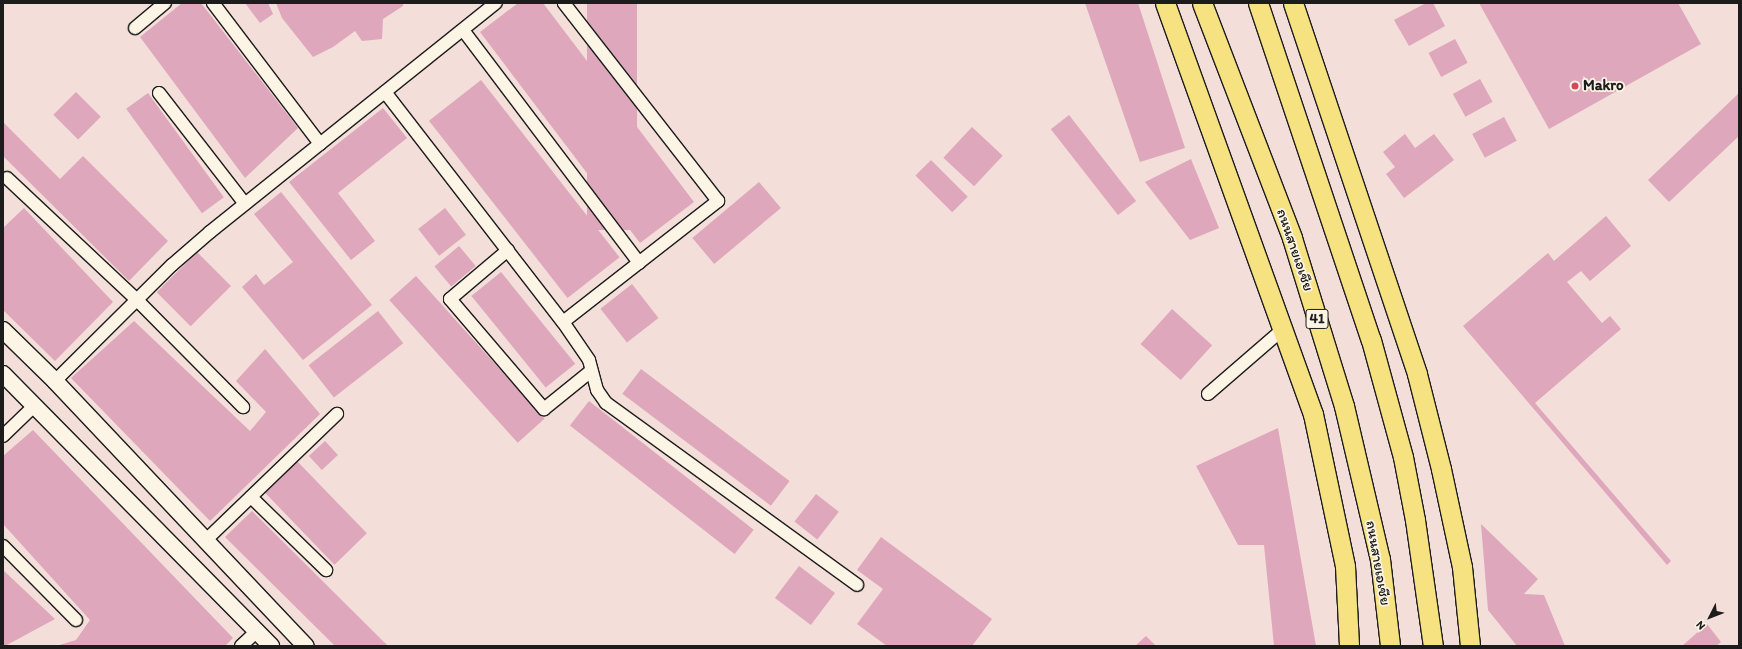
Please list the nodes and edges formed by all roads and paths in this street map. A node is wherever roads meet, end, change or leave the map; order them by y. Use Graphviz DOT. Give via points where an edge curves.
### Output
graph roads {
  1 [pos="165,3"];
  2 [pos="213,3"];
  3 [pos="496,3"];
  4 [pos="564,3"];
  5 [pos="1165,3"];
  6 [pos="1258,3"];
  7 [pos="1293,3"];
  8 [pos="1204,6"];
  9 [pos="135,28"];
  10 [pos="463,30"];
  11 [pos="385,92"];
  12 [pos="159,93"];
  13 [pos="320,144"];
  14 [pos="7,178"];
  15 [pos="245,204"];
  16 [pos="508,250"];
  17 [pos="639,263"];
  18 [pos="137,300"];
  19 [pos="563,322"];
  20 [pos="3,330"];
  21 [pos="1283,330"];
  22 [pos="591,371"];
  23 [pos="3,374"];
  24 [pos="55,381"];
  25 [pos="1208,394"];
  26 [pos="35,405"];
  27 [pos="243,407"];
  28 [pos="337,414"];
  29 [pos="3,436"];
  30 [pos="251,497"];
  31 [pos="206,540"];
  32 [pos="3,546"];
  33 [pos="326,570"];
  34 [pos="857,585"];
  35 [pos="76,620"];
  36 [pos="257,631"];
  37 [pos="241,646"];
  38 [pos="271,646"];
  39 [pos="306,646"];
  40 [pos="1350,646"];
  41 [pos="1390,646"];
  42 [pos="1433,646"];
  43 [pos="1470,646"];
  1 -- 9 [label="street"];
  2 -- 13 [label="street"];
  3 -- 10 [label="street"];
  4 -- 17 [label="street" via="718,201"];
  5 -- 21 [label="highway, 41"];
  6 -- 42 [label="highway" via="1373,347 1414,512"];
  7 -- 43 [label="highway" via="1417,374 1462,567"];
  8 -- 41 [label="highway, ถนนสายเอเชีย / 41" via="1292,238 1344,406 1380,559"];
  10 -- 11 [label="street"];
  10 -- 17 [label="street"];
  11 -- 13 [label="street"];
  11 -- 16 [label="street"];
  12 -- 15 [label="street"];
  13 -- 15 [label="street"];
  14 -- 18 [label="street"];
  15 -- 18 [label="street" via="172,264"];
  16 -- 19 [label="street"];
  16 -- 22 [label="street" via="450,299 544,410"];
  17 -- 19 [label="street"];
  18 -- 24 [label="street"];
  18 -- 27 [label="street"];
  19 -- 22 [label="street" via="589,360"];
  20 -- 24 [label="main road"];
  21 -- 25 [label="street"];
  21 -- 40 [label="highway, 41" via="1313,414 1343,558"];
  22 -- 34 [label="street" via="597,390 606,403"];
  23 -- 26 [label="main road"];
  24 -- 31 [label="main road"];
  26 -- 29 [label="street"];
  26 -- 36 [label="main road"];
  28 -- 30 [label="street"];
  30 -- 31 [label="street"];
  30 -- 33 [label="street"];
  31 -- 39 [label="main road"];
  32 -- 35 [label="street"];
  36 -- 37 [label="street"];
  36 -- 38 [label="main road"];
}
